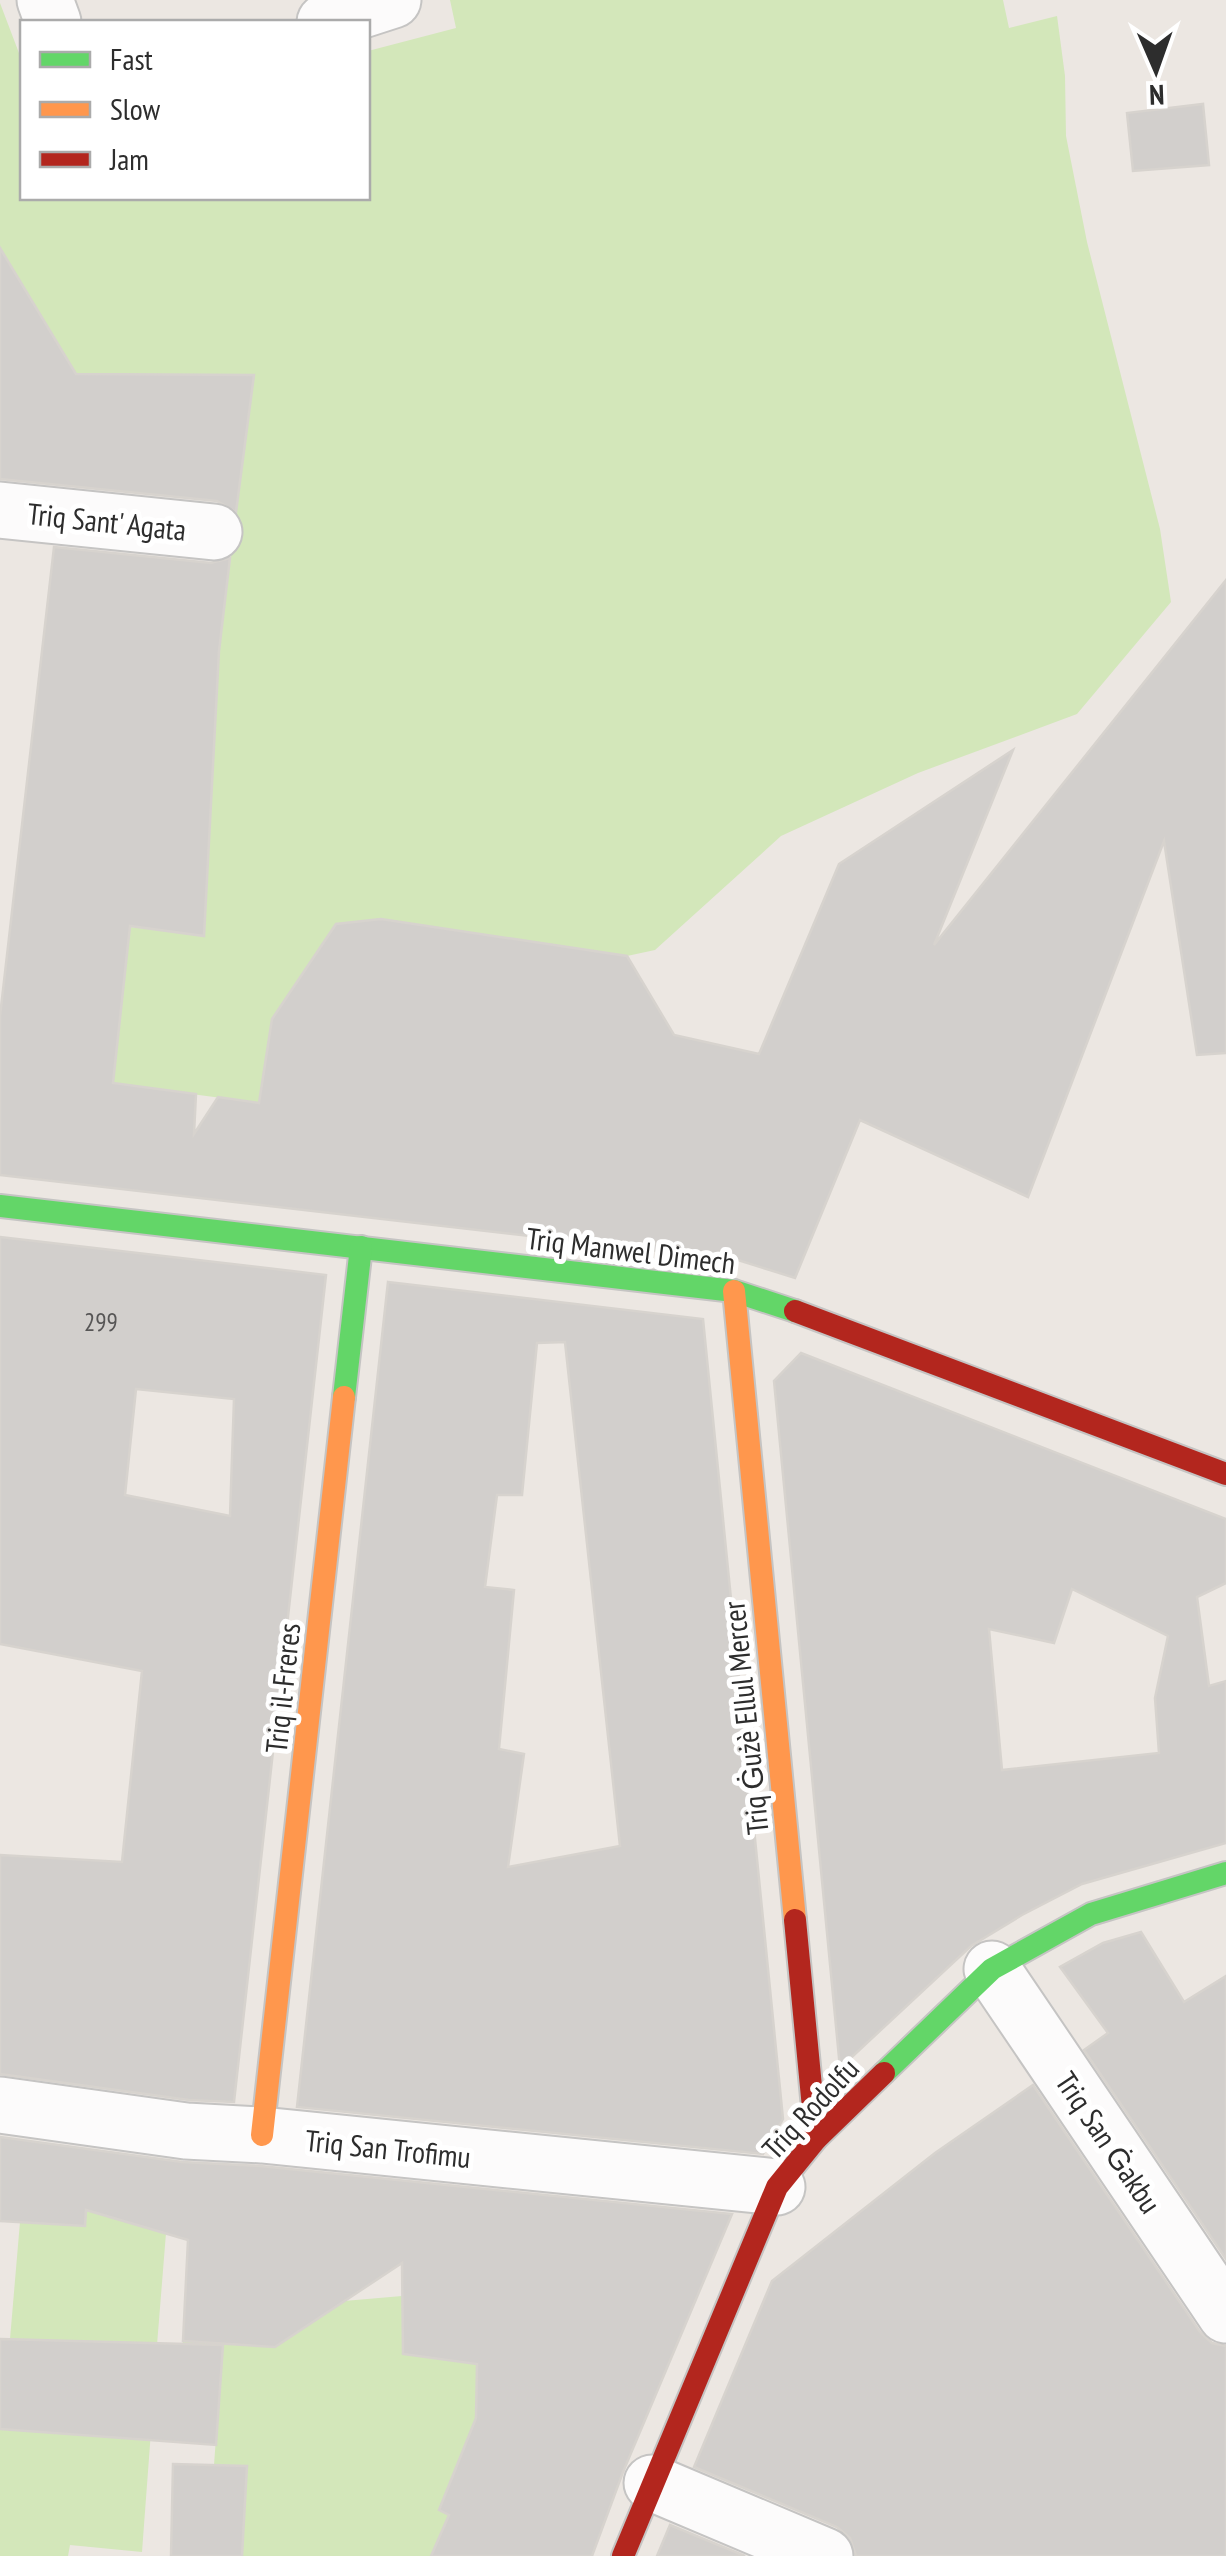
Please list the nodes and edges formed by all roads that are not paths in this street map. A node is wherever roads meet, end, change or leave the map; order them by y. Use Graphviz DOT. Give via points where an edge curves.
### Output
graph roads {
  1 [pos="393,0"];
  2 [pos="331,20"];
  3 [pos="1,517"];
  4 [pos="214,532"];
  5 [pos="0,1206"];
  6 [pos="361,1247"];
  7 [pos="734,1292"];
  8 [pos="1226,1474"];
  9 [pos="1226,1874"];
  10 [pos="992,1969"];
  11 [pos="0,2104"];
  12 [pos="262,2135"];
  13 [pos="816,2138"];
  14 [pos="777,2187"];
  15 [pos="1226,2315"];
  16 [pos="652,2483"];
  17 [pos="624,2556"];
  18 [pos="825,2556"];
  1 -- 2 [label="street"];
  3 -- 4 [label="street, Triq Sant' Agata"];
  5 -- 6 [label="street, Triq Manwel Dimech"];
  6 -- 7 [label="street, Triq Manwel Dimech"];
  6 -- 12 [label="street, Triq il-Freres"];
  7 -- 8 [label="street, Triq Manwel Dimech"];
  7 -- 13 [label="street, Triq Ġużè Ellul Mercer"];
  9 -- 10 [label="street, Triq Rodolfu" via="1091,1914"];
  10 -- 13 [label="street, Triq Rodolfu"];
  10 -- 15 [label="street, Triq San Ġakbu"];
  11 -- 12 [label="street, Triq San Trofimu"];
  12 -- 14 [label="street, Triq San Trofimu"];
  13 -- 14 [label="street, Triq Rodolfu"];
  14 -- 16 [label="street, Triq Rodolfu"];
  16 -- 17 [label="street, Triq Rodolfu"];
  16 -- 18 [label="street"];
}
